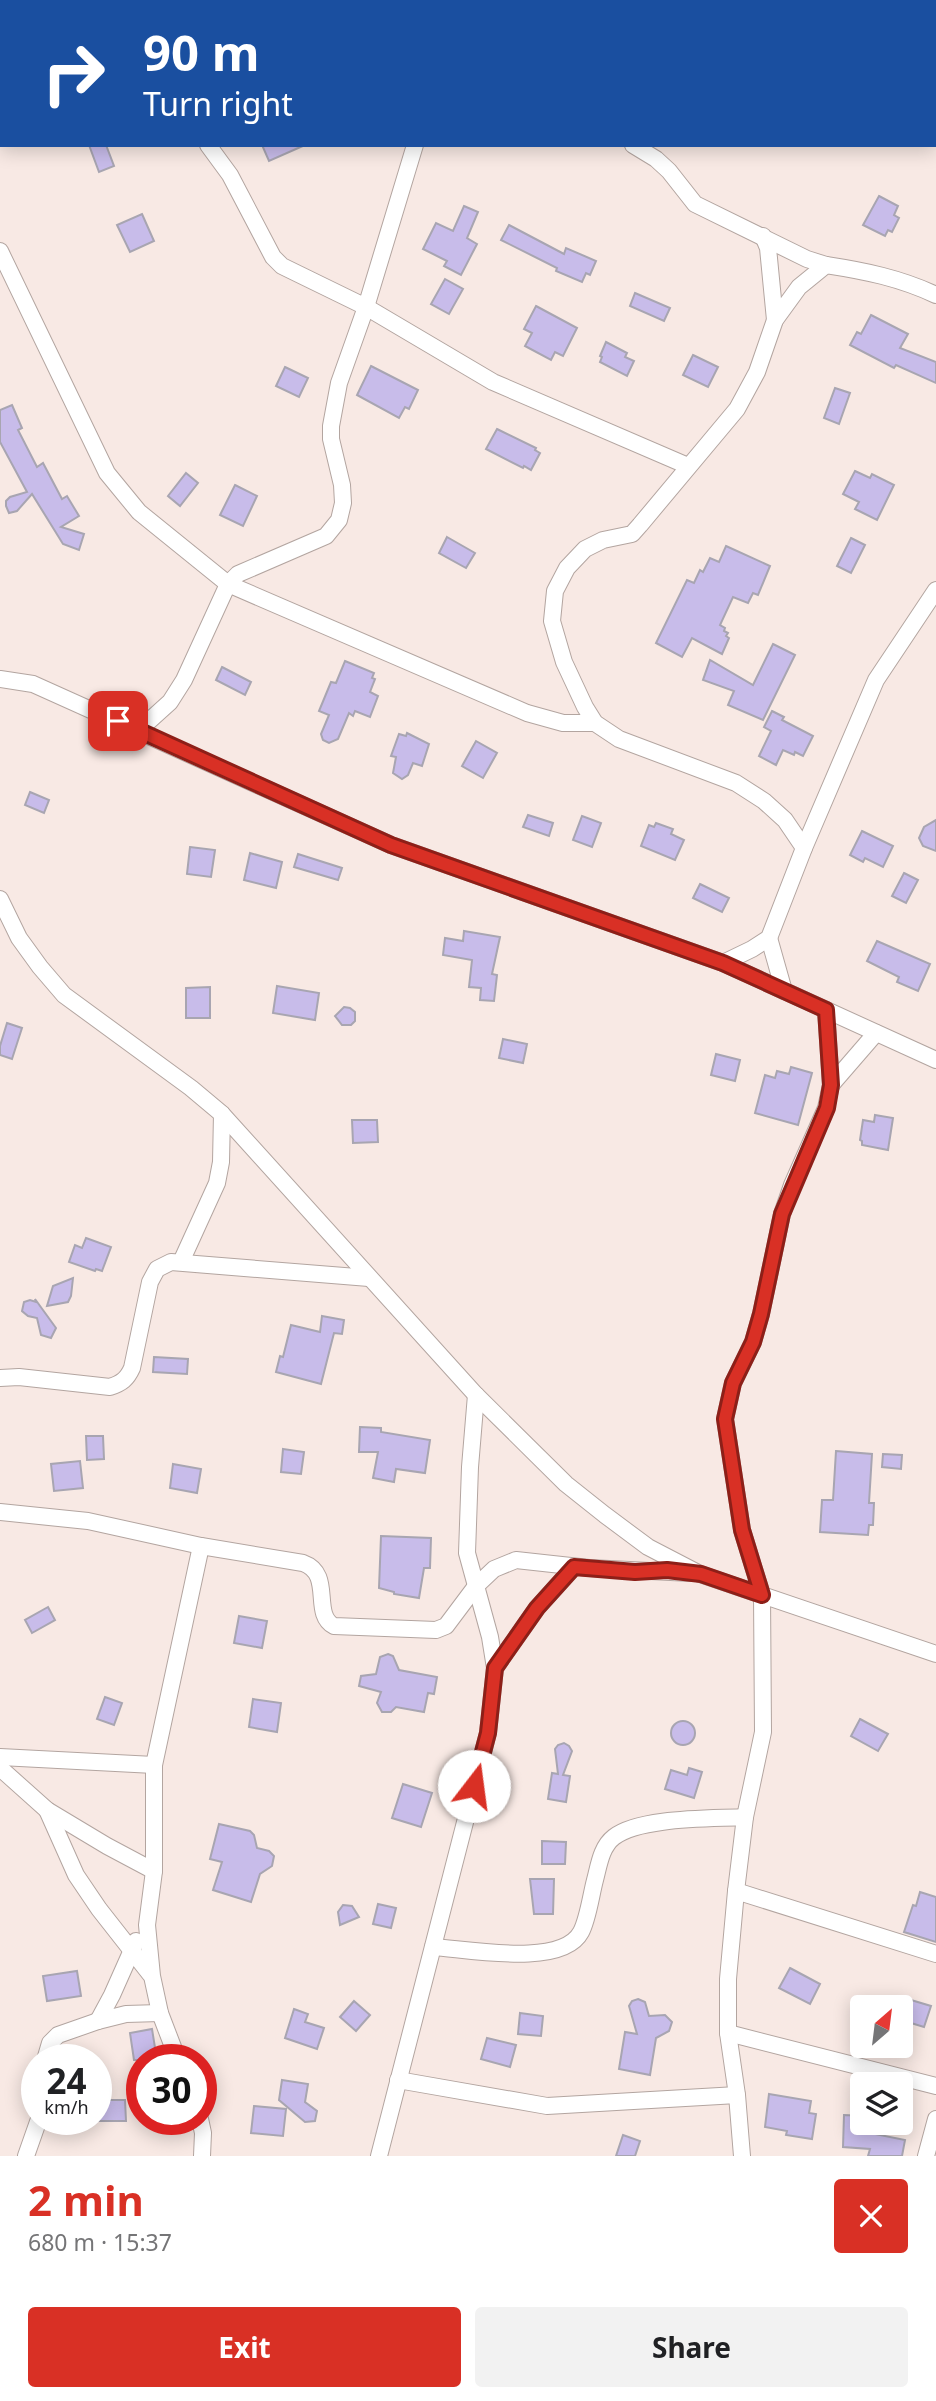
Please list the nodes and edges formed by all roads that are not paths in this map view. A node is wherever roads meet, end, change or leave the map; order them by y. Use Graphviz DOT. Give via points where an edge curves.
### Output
graph roads {
  1 [pos="209,147"];
  2 [pos="414,147"];
  3 [pos="636,147"];
  4 [pos="763,236"];
  5 [pos="0,251"];
  6 [pos="826,265"];
  7 [pos="936,295"];
  8 [pos="366,307"];
  9 [pos="775,320"];
  10 [pos="688,466"];
  11 [pos="228,584"];
  12 [pos="936,590"];
  13 [pos="0,679"];
  14 [pos="595,723"];
  15 [pos="139,730"];
  16 [pos="804,848"];
  17 [pos="0,899"];
  18 [pos="769,938"];
  19 [pos="723,963"];
  20 [pos="784,991"];
  21 [pos="826,1010"];
  22 [pos="876,1033"];
  23 [pos="936,1060"];
  24 [pos="831,1085"];
  25 [pos="222,1114"];
  26 [pos="181,1262"];
  27 [pos="369,1278"];
  28 [pos="0,1378"];
  29 [pos="476,1395"];
  30 [pos="0,1512"];
  31 [pos="201,1546"];
  32 [pos="574,1567"];
  33 [pos="701,1574"];
  34 [pos="476,1586"];
  35 [pos="762,1595"];
  36 [pos="936,1641"];
  37 [pos="916,1648"];
  38 [pos="936,1654"];
  39 [pos="495,1668"];
  40 [pos="0,1757"];
  41 [pos="154,1765"];
  42 [pos="0,1768"];
  43 [pos="47,1810"];
  44 [pos="745,1817"];
  45 [pos="154,1871"];
  46 [pos="736,1891"];
  47 [pos="147,1925"];
  48 [pos="433,1947"];
  49 [pos="132,1948"];
  50 [pos="936,1954"];
  51 [pos="152,1976"];
  52 [pos="160,2013"];
  53 [pos="98,2021"];
  54 [pos="728,2033"];
  55 [pos="50,2044"];
  56 [pos="172,2044"];
  57 [pos="398,2080"];
  58 [pos="936,2086"];
  59 [pos="737,2095"];
  60 [pos="936,2119"];
  61 [pos="33,2135"];
  62 [pos="203,2135"];
  63 [pos="26,2156"];
  64 [pos="202,2156"];
  65 [pos="379,2156"];
  66 [pos="742,2156"];
  67 [pos="926,2156"];
  1 -- 8 [label="street" via="230,175 273,257 282,266"];
  2 -- 8 [label="street"];
  3 -- 4 [label="street" via="669,171 695,204"];
  4 -- 6 [label="street"];
  4 -- 9 [label="street"];
  5 -- 11 [label="street" via="107,473 139,512"];
  6 -- 7 [label="street" via="893,277"];
  6 -- 9 [label="street" via="799,287"];
  8 -- 10 [label="street" via="493,382"];
  8 -- 11 [label="street" via="339,383 331,426 342,485 339,520 326,536 238,574"];
  9 -- 10 [label="street" via="748,391"];
  10 -- 14 [label="street" via="632,534 584,549 555,591 552,621 564,662"];
  11 -- 14 [label="street" via="527,713 563,723"];
  11 -- 15 [label="street" via="184,680 170,702"];
  12 -- 16 [label="street" via="876,680"];
  13 -- 15 [label="street" via="33,684"];
  14 -- 16 [label="street" via="619,739 736,783 785,820"];
  15 -- 19 [label="street" via="391,845"];
  16 -- 18 [label="street"];
  17 -- 25 [label="street" via="19,938 64,995"];
  18 -- 19 [label="street"];
  18 -- 20 [label="street"];
  19 -- 20 [label="street"];
  20 -- 21 [label="street"];
  21 -- 22 [label="street"];
  21 -- 24 [label="street"];
  22 -- 23 [label="street"];
  22 -- 24 [label="street"];
  24 -- 35 [label="street" via="827,1108 782,1214 761,1314 733,1383 725,1419 742,1530"];
  25 -- 26 [label="street" via="217,1183"];
  25 -- 27 [label="street"];
  26 -- 27 [label="street"];
  26 -- 28 [label="street" via="157,1269 150,1282 132,1368 120,1384"];
  27 -- 29 [label="street"];
  29 -- 33 [label="street" via="566,1484 648,1547"];
  29 -- 34 [label="street" via="467,1553"];
  30 -- 31 [label="street" via="88,1521"];
  31 -- 34 [label="street" via="311,1566 318,1572 326,1619 334,1626 436,1630 454,1618"];
  31 -- 41 [label="street"];
  32 -- 33 [label="street"];
  32 -- 34 [label="street" via="516,1560 494,1569"];
  32 -- 39 [label="street" via="537,1608"];
  33 -- 35 [label="street"];
  34 -- 39 [label="street"];
  35 -- 37 [label="street"];
  35 -- 44 [label="street" via="764,1732"];
  36 -- 37 [label="street"];
  37 -- 38 [label="street"];
  39 -- 48 [label="street" via="488,1733"];
  40 -- 41 [label="street"];
  41 -- 45 [label="street"];
  42 -- 43 [label="street"];
  43 -- 45 [label="street"];
  43 -- 49 [label="street" via="76,1875"];
  44 -- 46 [label="street"];
  44 -- 48 [label="street" via="653,1823 612,1838 602,1852 581,1933 561,1949 536,1955"];
  45 -- 47 [label="street"];
  46 -- 50 [label="street"];
  46 -- 54 [label="street"];
  47 -- 49 [label="street"];
  47 -- 51 [label="street"];
  48 -- 57 [label="street"];
  49 -- 51 [label="street"];
  49 -- 53 [label="street"];
  51 -- 52 [label="street"];
  52 -- 53 [label="street"];
  52 -- 56 [label="street"];
  53 -- 55 [label="street" via="58,2035"];
  54 -- 58 [label="street"];
  54 -- 59 [label="street"];
  57 -- 59 [label="street" via="547,2106"];
  57 -- 65 [label="street"];
  59 -- 66 [label="street"];
  60 -- 67 [label="street"];
  61 -- 63 [label="street"];
  62 -- 64 [label="street"];
}
